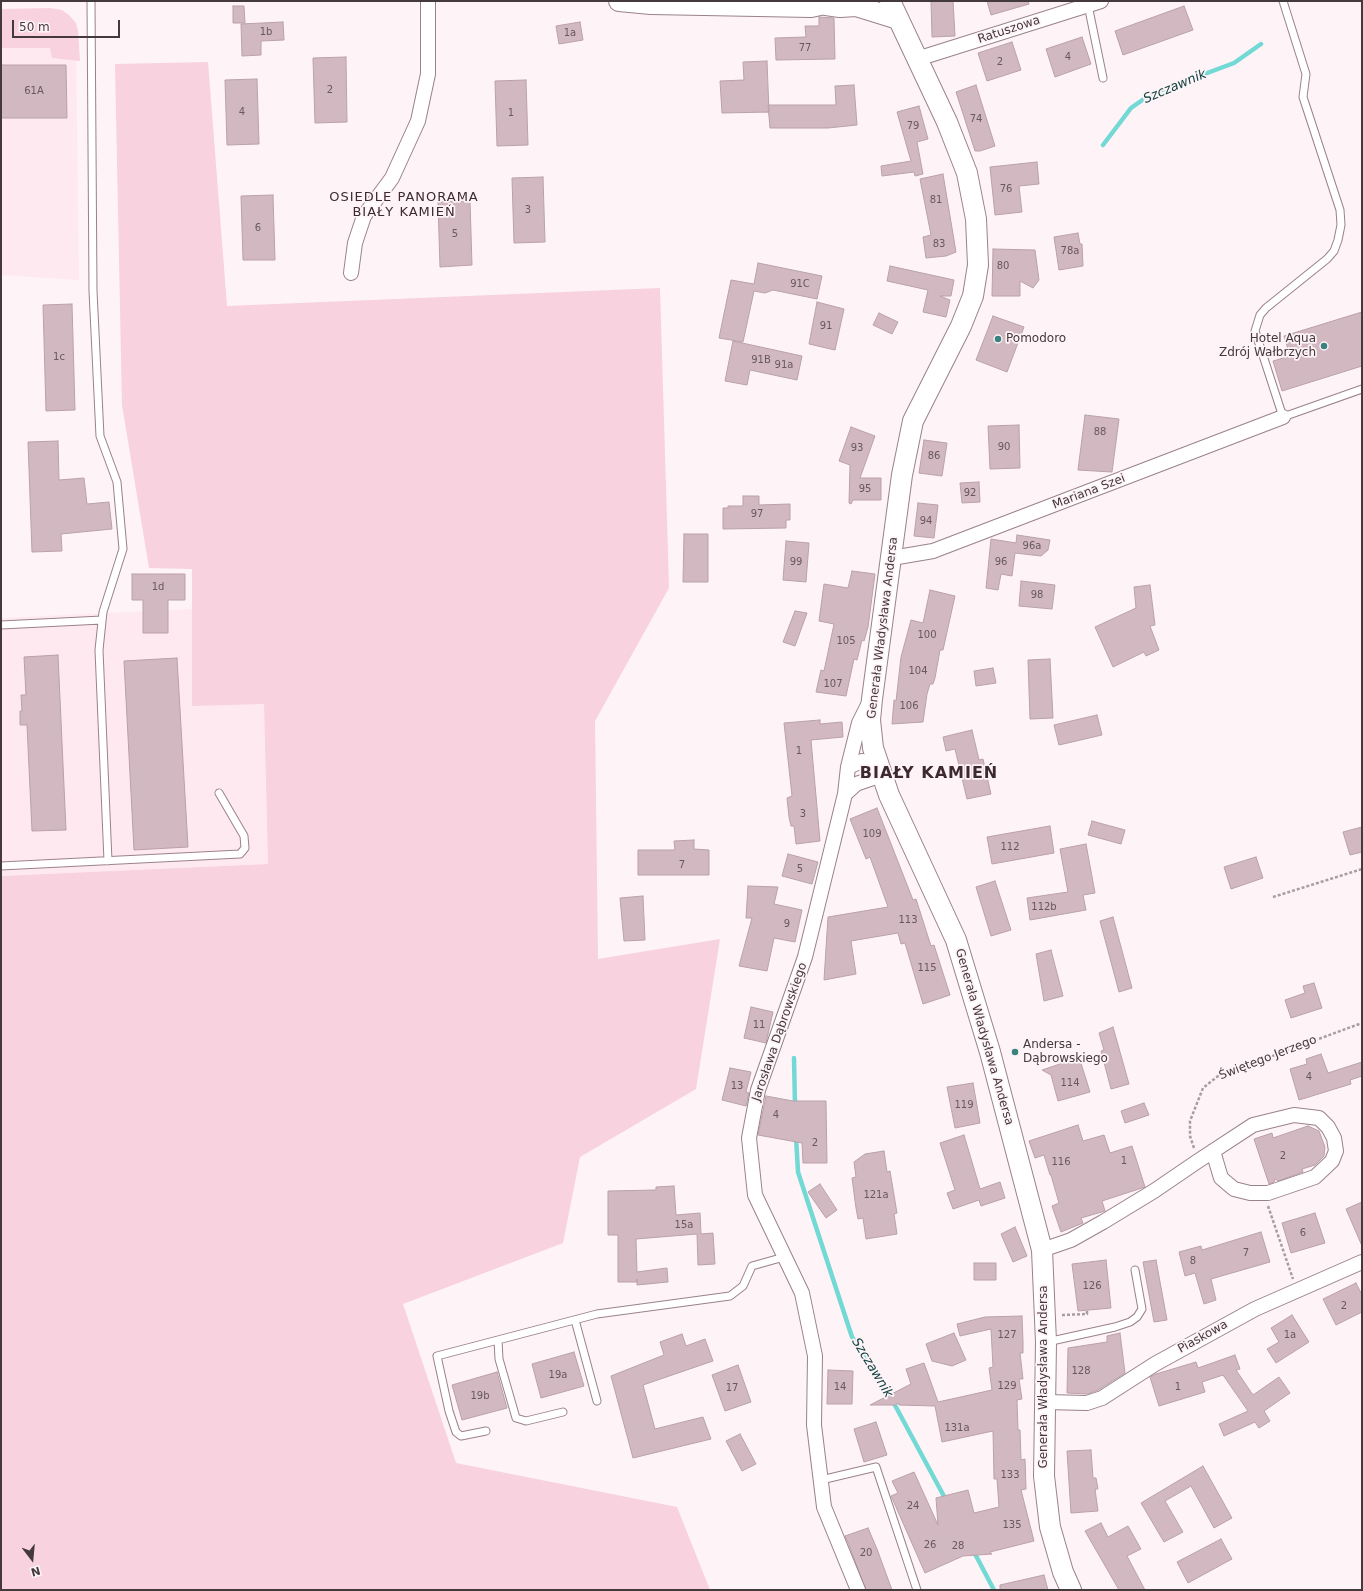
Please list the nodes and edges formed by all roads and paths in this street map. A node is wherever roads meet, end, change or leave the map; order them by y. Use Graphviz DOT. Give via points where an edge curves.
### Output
graph roads {
  1 [pos="91,1"];
  2 [pos="428,1"];
  3 [pos="619,1"];
  4 [pos="1283,1"];
  5 [pos="1092,2"];
  6 [pos="832,3"];
  7 [pos="894,10"];
  8 [pos="917,59"];
  9 [pos="1103,78"];
  10 [pos="352,272"];
  11 [pos="1362,389"];
  12 [pos="1283,417"];
  13 [pos="892,558"];
  14 [pos="102,620"];
  15 [pos="1,625"];
  16 [pos="872,699"];
  17 [pos="848,767"];
  18 [pos="882,775"];
  19 [pos="219,793"];
  20 [pos="844,794"];
  21 [pos="108,860"];
  22 [pos="1,866"];
  23 [pos="1362,869"];
  24 [pos="1273,897"];
  25 [pos="1362,1023"];
  26 [pos="1213,1151"];
  27 [pos="1198,1161"];
  28 [pos="1262,1193"];
  29 [pos="1042,1250"];
  30 [pos="784,1257"];
  31 [pos="1362,1262"];
  32 [pos="1135,1270"];
  33 [pos="1296,1290"];
  34 [pos="1087,1310"];
  35 [pos="1062,1315"];
  36 [pos="575,1320"];
  37 [pos="498,1340"];
  38 [pos="1046,1342"];
  39 [pos="597,1401"];
  40 [pos="1045,1402"];
  41 [pos="563,1412"];
  42 [pos="486,1431"];
  43 [pos="821,1480"];
  44 [pos="858,1590"];
  45 [pos="917,1590"];
  46 [pos="1071,1590"];
  1 -- 14 [label="lane" via="93,290 100,436 117,482 123,549"];
  2 -- 10 [label="street" via="428,74 418,121 392,178 364,216 355,243"];
  3 -- 6 [label="street" via="811,7"];
  4 -- 12 [label="lane" via="1306,74 1303,97 1340,210 1341,225 1334,251 1266,308 1257,322 1255,331"];
  5 -- 8 [label="street, Ratuszowa"];
  5 -- 9 [label="lane"];
  6 -- 7 [label="street" via="840,7"];
  7 -- 8 [label="street, Generała Władysława Andersa"];
  8 -- 13 [label="street, Generała Władysława Andersa" via="947,122 967,173 976,219 978,265 973,296 961,326 913,421 902,475"];
  11 -- 12 [label="lane"];
  12 -- 13 [label="street, Mariana Szei" via="933,551"];
  13 -- 16 [label="street, Generała Władysława Andersa"];
  14 -- 15 [label="lane"];
  14 -- 21 [label="lane" via="99,650"];
  16 -- 17 [label="street, Jarosława Dąbrowskiego" via="859,723"];
  16 -- 18 [label="street, Generała Władysława Andersa" via="870,720 873,748"];
  17 -- 18 [label="street" via="862,761 868,762"];
  17 -- 20 [label="street, Jarosława Dąbrowskiego"];
  18 -- 20 [label="street" via="856,784"];
  18 -- 29 [label="street, Generała Władysława Andersa" via="956,940 990,1052"];
  19 -- 21 [label="lane" via="244,836 245,848 240,854"];
  20 -- 30 [label="street, Jarosława Dąbrowskiego" via="805,957 758,1090 749,1138 755,1195"];
  21 -- 22 [label="lane"];
  23 -- 24 [label="path"];
  25 -- 27 [label="path, Świętego Jerzego" via="1218,1076 1203,1088 1190,1121 1190,1136"];
  26 -- 27 [label="street"];
  26 -- 28 [label="street" via="1218,1171 1227,1185 1250,1193"];
  26 -- 28 [label="street" via="1253,1125 1294,1115 1319,1118 1334,1138 1336,1151 1332,1161 1315,1177"];
  27 -- 29 [label="street" via="1103,1222 1071,1240"];
  28 -- 33 [label="path"];
  29 -- 38 [label="street, Generała Władysława Andersa"];
  30 -- 36 [label="lane" via="752,1266 743,1286 730,1296 597,1314"];
  30 -- 43 [label="street, Jarosława Dąbrowskiego" via="802,1293 815,1356 814,1425"];
  31 -- 33 [label="street, Piaskowa"];
  32 -- 38 [label="lane" via="1142,1309 1137,1317 1115,1327"];
  33 -- 40 [label="street, Piaskowa" via="1255,1309 1155,1364 1102,1398 1087,1403"];
  34 -- 35 [label="path" via="1087,1314"];
  36 -- 37 [label="lane"];
  36 -- 39 [label="lane"];
  37 -- 41 [label="lane" via="499,1359 516,1418 526,1421"];
  37 -- 42 [label="lane" via="437,1356 448,1412 456,1432 461,1436"];
  38 -- 40 [label="street, Generała Władysława Andersa"];
  40 -- 46 [label="street, Generała Władysława Andersa" via="1044,1476 1050,1527"];
  43 -- 44 [label="street, Jarosława Dąbrowskiego" via="824,1507"];
  43 -- 45 [label="lane" via="876,1467"];
}
